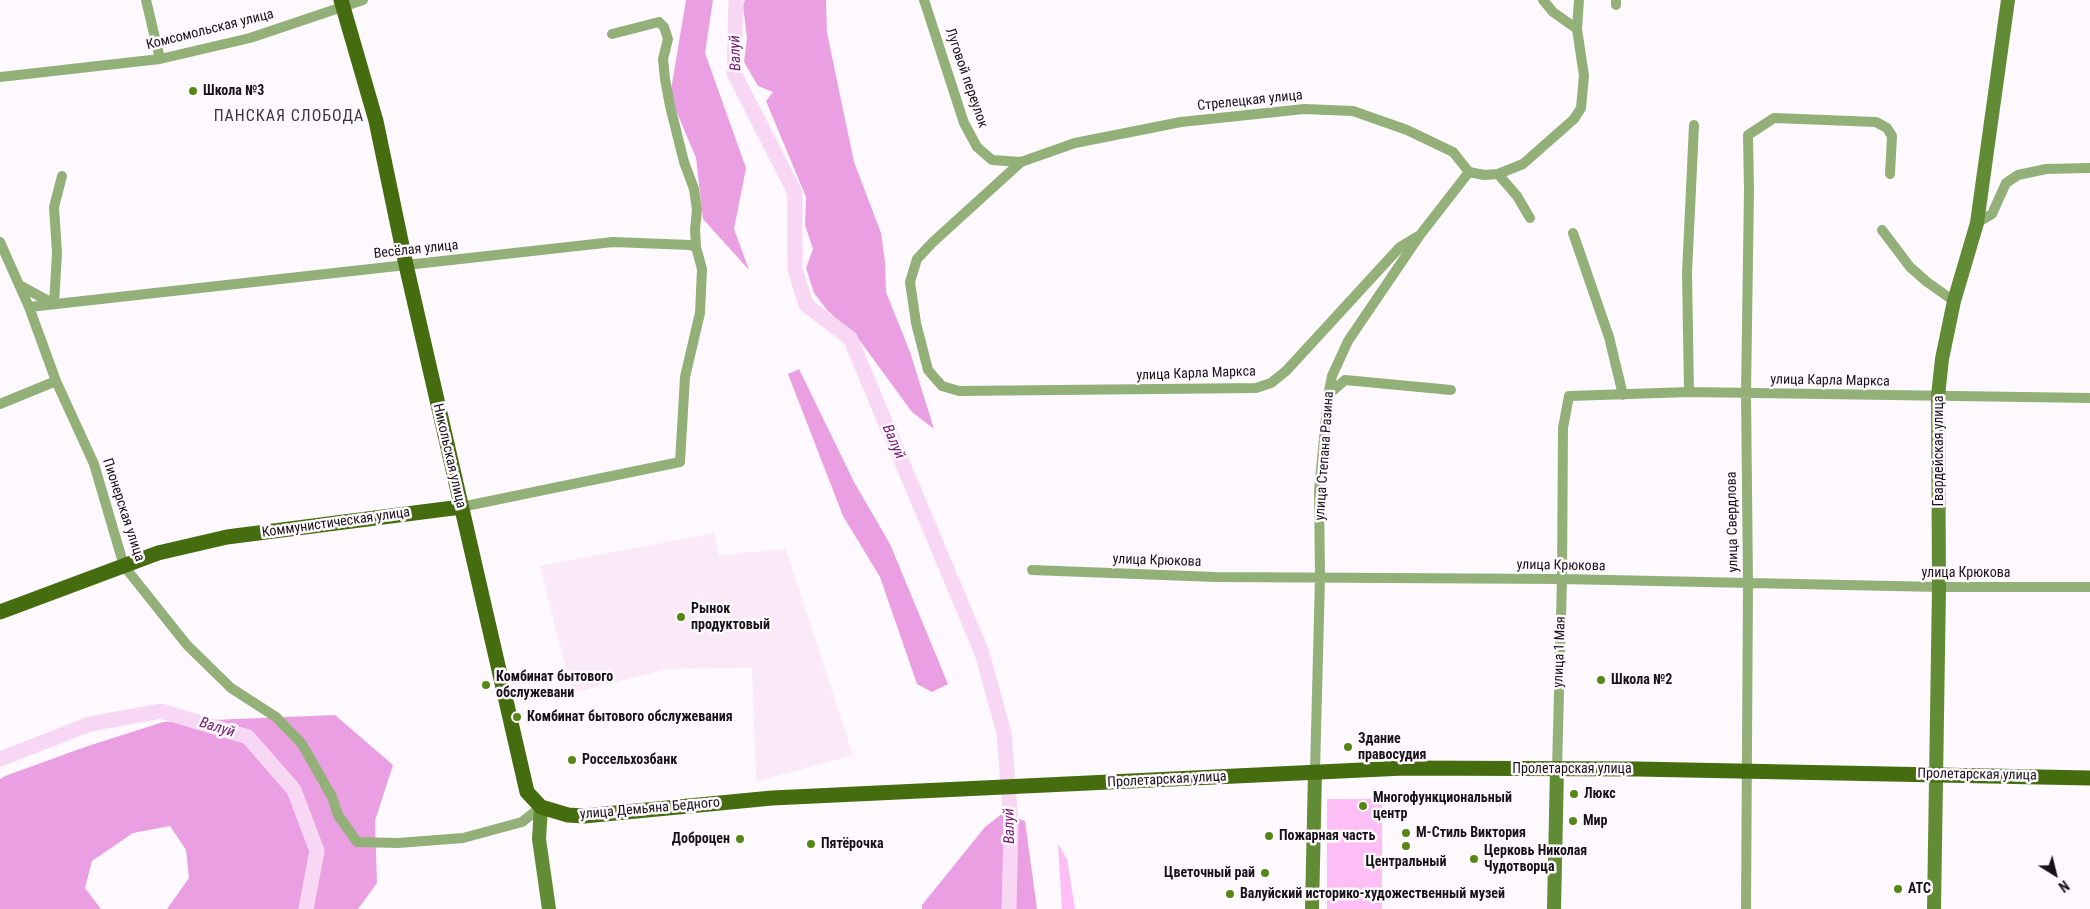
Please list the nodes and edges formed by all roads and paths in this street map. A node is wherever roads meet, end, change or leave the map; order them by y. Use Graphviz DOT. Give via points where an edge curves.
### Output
graph roads {
  1 [pos="146,0"];
  2 [pos="363,0"];
  3 [pos="924,0"];
  4 [pos="1543,0"];
  5 [pos="1579,0"];
  6 [pos="2008,0"];
  7 [pos="342,4"];
  8 [pos="1577,29"];
  9 [pos="612,34"];
  10 [pos="160,59"];
  11 [pos="0,77"];
  12 [pos="1694,125"];
  13 [pos="1021,162"];
  14 [pos="2090,168"];
  15 [pos="1469,172"];
  16 [pos="1498,174"];
  17 [pos="1890,174"];
  18 [pos="62,176"];
  19 [pos="1530,218"];
  20 [pos="1977,222"];
  21 [pos="1882,230"];
  22 [pos="1573,233"];
  23 [pos="1420,235"];
  24 [pos="0,242"];
  25 [pos="696,247"];
  26 [pos="406,265"];
  27 [pos="19,286"];
  28 [pos="1954,301"];
  29 [pos="54,304"];
  30 [pos="29,307"];
  31 [pos="56,381"];
  32 [pos="1451,390"];
  33 [pos="1688,392"];
  34 [pos="1746,394"];
  35 [pos="1623,395"];
  36 [pos="1328,396"];
  37 [pos="1569,396"];
  38 [pos="1938,396"];
  39 [pos="2090,398"];
  40 [pos="0,404"];
  41 [pos="460,507"];
  42 [pos="124,566"];
  43 [pos="1032,570"];
  44 [pos="1320,577"];
  45 [pos="1562,579"];
  46 [pos="1748,584"];
  47 [pos="1940,587"];
  48 [pos="2090,587"];
  49 [pos="0,612"];
  50 [pos="1557,769"];
  51 [pos="1748,771"];
  52 [pos="1315,772"];
  53 [pos="1937,774"];
  54 [pos="2090,778"];
  55 [pos="951,789"];
  56 [pos="541,807"];
  57 [pos="550,909"];
  58 [pos="1312,909"];
  59 [pos="1554,909"];
  60 [pos="1746,909"];
  61 [pos="1934,909"];
  1 -- 10 [label="street"];
  2 -- 7 [label="street, Комсомольская улица"];
  3 -- 13 [label="street, Луговой переулок" via="964,123 977,147 992,160"];
  4 -- 8 [label="street" via="1553,12"];
  5 -- 8 [label="street"];
  6 -- 20 [label="street, Гвардейская улица"];
  7 -- 10 [label="street, Комсомольская улица" via="250,38"];
  7 -- 26 [label="main road, Никольская улица" via="376,121"];
  8 -- 16 [label="street" via="1584,76 1580,108 1574,119 1541,149 1522,164"];
  9 -- 25 [label="street" via="658,22 664,27 668,39 663,59 665,79 684,162 694,189"];
  10 -- 11 [label="street, Комсомольская улица"];
  12 -- 33 [label="street" via="1687,273"];
  13 -- 15 [label="street, Стрелецкая улица" via="1075,143 1181,122 1304,109 1353,111 1407,130 1453,152"];
  13 -- 23 [label="street, улица Карла Маркса" via="917,260 910,282 916,323 928,370 942,386 959,391 1256,388 1270,383 1286,371 1400,247"];
  14 -- 20 [label="street" via="2046,169 2018,176 2006,183 1992,214"];
  15 -- 16 [label="street"];
  15 -- 23 [label="street, улица Степана Разина"];
  16 -- 19 [label="street"];
  17 -- 34 [label="street, улица Свердлова" via="1892,136 1876,122 1774,118 1748,135"];
  18 -- 29 [label="street" via="54,207 57,253"];
  20 -- 28 [label="street, Гвардейская улица"];
  21 -- 28 [label="street" via="1910,267"];
  22 -- 35 [label="street" via="1610,337"];
  23 -- 36 [label="street, улица Степана Разина" via="1348,341 1332,376"];
  24 -- 27 [label="street, Пионерская улица"];
  25 -- 26 [label="street, Весёлая улица" via="613,242"];
  25 -- 41 [label="street, Коммунистическая улица" via="702,269 700,312 685,377 680,462"];
  26 -- 29 [label="street, Весёлая улица"];
  26 -- 41 [label="main road, Никольская улица"];
  27 -- 29 [label="street"];
  27 -- 30 [label="street, Пионерская улица"];
  28 -- 38 [label="street, Гвардейская улица"];
  29 -- 30 [label="street"];
  30 -- 31 [label="street, Пионерская улица"];
  31 -- 40 [label="street"];
  31 -- 42 [label="street, Пионерская улица" via="94,464"];
  32 -- 36 [label="street" via="1345,380"];
  33 -- 34 [label="street, улица Карла Маркса"];
  33 -- 35 [label="street, улица Карла Маркса"];
  34 -- 38 [label="street, улица Карла Маркса"];
  34 -- 46 [label="street, улица Свердлова"];
  35 -- 37 [label="street, улица Карла Маркса"];
  36 -- 44 [label="street, улица Степана Разина" via="1319,491"];
  37 -- 45 [label="street, улица 1 Мая" via="1563,428"];
  38 -- 39 [label="street, улица Карла Маркса"];
  38 -- 47 [label="street, Гвардейская улица"];
  41 -- 42 [label="main road, Коммунистическая улица" via="227,537 158,553"];
  41 -- 56 [label="main road, Никольская улица" via="527,792"];
  42 -- 49 [label="main road, Коммунистическая улица"];
  42 -- 56 [label="street, Пионерская улица" via="187,645 232,688 276,717 306,750 332,797 338,815 357,842 398,843 463,838 522,822"];
  43 -- 44 [label="street, улица Крюкова" via="1215,577"];
  44 -- 45 [label="street, улица Крюкова"];
  44 -- 52 [label="street, улица Степана Разина"];
  45 -- 46 [label="street, улица Крюкова"];
  45 -- 50 [label="street, улица 1 Мая"];
  46 -- 47 [label="street, улица Крюкова"];
  46 -- 51 [label="street, улица Свердлова"];
  47 -- 48 [label="street, улица Крюкова"];
  47 -- 53 [label="street, Гвардейская улица"];
  50 -- 51 [label="main road, Пролетарская улица"];
  50 -- 52 [label="main road, Пролетарская улица" via="1404,768"];
  50 -- 59 [label="street, улица 1 Мая"];
  51 -- 53 [label="main road, Пролетарская улица"];
  51 -- 60 [label="street, улица Свердлова"];
  52 -- 55 [label="main road, Пролетарская улица"];
  52 -- 58 [label="street, улица Степана Разина"];
  53 -- 54 [label="main road, Пролетарская улица"];
  53 -- 61 [label="street, Гвардейская улица"];
  55 -- 56 [label="main road, улица Демьяна Бедного" via="772,798 584,816"];
  56 -- 57 [label="street" via="539,838"];
}
